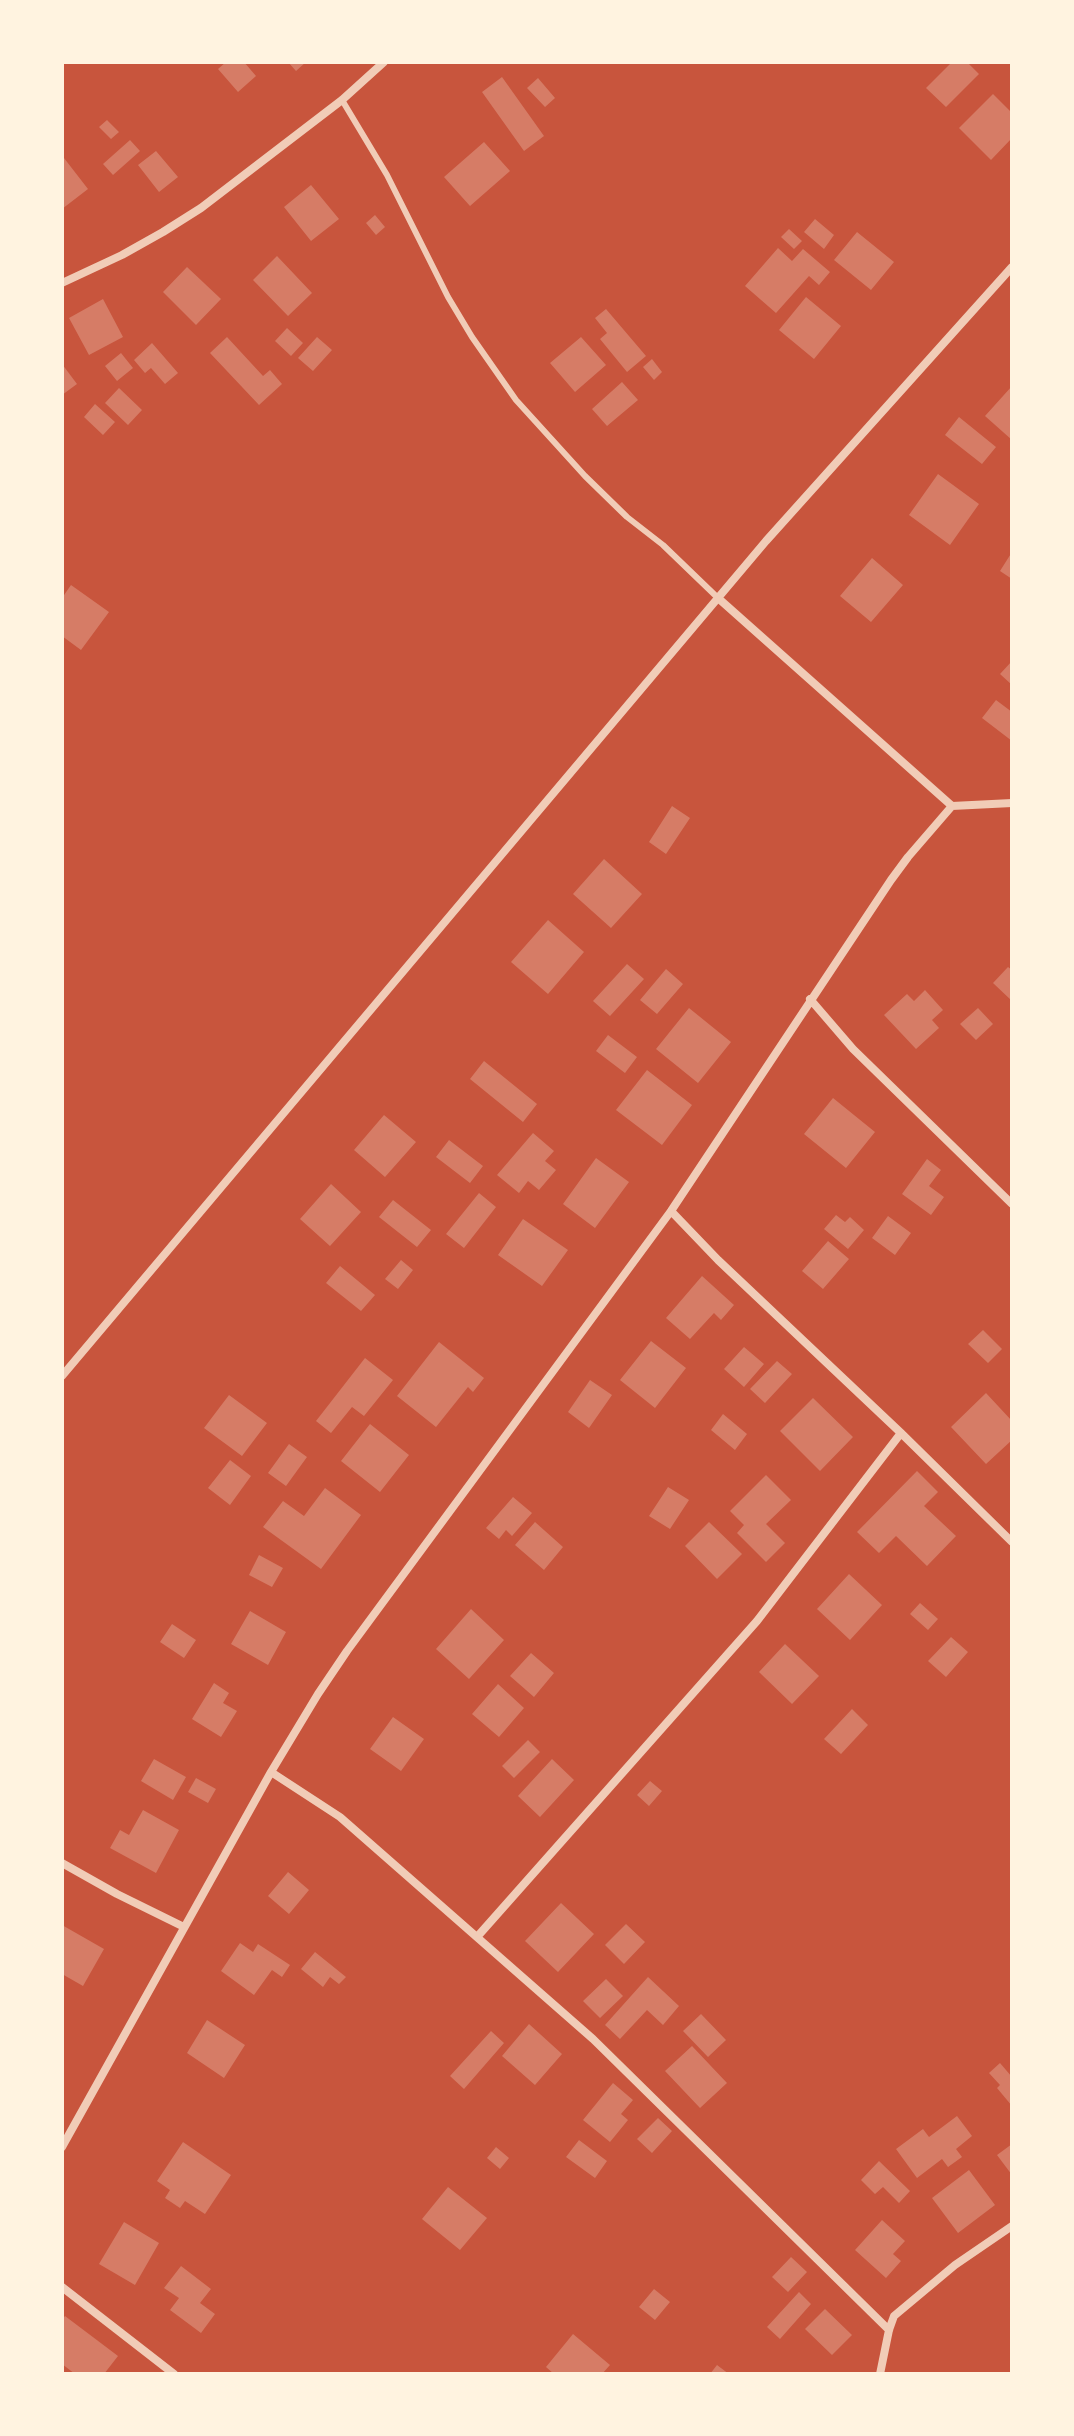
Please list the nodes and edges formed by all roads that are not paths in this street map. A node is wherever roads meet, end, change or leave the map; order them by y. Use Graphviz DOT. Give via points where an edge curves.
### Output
graph roads {
  1 [pos="384,62"];
  2 [pos="342,100"];
  3 [pos="1012,267"];
  4 [pos="62,283"];
  5 [pos="718,598"];
  6 [pos="1012,803"];
  7 [pos="952,806"];
  8 [pos="810,999"];
  9 [pos="1012,1204"];
  10 [pos="671,1211"];
  11 [pos="62,1376"];
  12 [pos="901,1433"];
  13 [pos="1012,1542"];
  14 [pos="271,1772"];
  15 [pos="62,1863"];
  16 [pos="184,1927"];
  17 [pos="477,1937"];
  18 [pos="62,2147"];
  19 [pos="1012,2226"];
  20 [pos="62,2287"];
  21 [pos="889,2330"];
  22 [pos="174,2374"];
  23 [pos="880,2374"];
  1 -- 2 [label="street"];
  2 -- 4 [label="street" via="201,208"];
  2 -- 5 [label="lane" via="400,197 448,297 516,400 585,476"];
  3 -- 5 [label="street"];
  5 -- 7 [label="street"];
  5 -- 11 [label="street"];
  6 -- 7 [label="street"];
  7 -- 8 [label="street" via="891,880"];
  8 -- 9 [label="street" via="853,1049"];
  8 -- 10 [label="street"];
  10 -- 12 [label="street"];
  10 -- 14 [label="street" via="347,1651"];
  12 -- 13 [label="street"];
  12 -- 17 [label="street" via="757,1621"];
  14 -- 16 [label="street"];
  14 -- 17 [label="street" via="340,1817"];
  15 -- 16 [label="street"];
  16 -- 18 [label="street"];
  17 -- 21 [label="street" via="628,2072"];
  19 -- 21 [label="street" via="926,2288 894,2316"];
  20 -- 22 [label="street"];
  21 -- 23 [label="street"];
}
